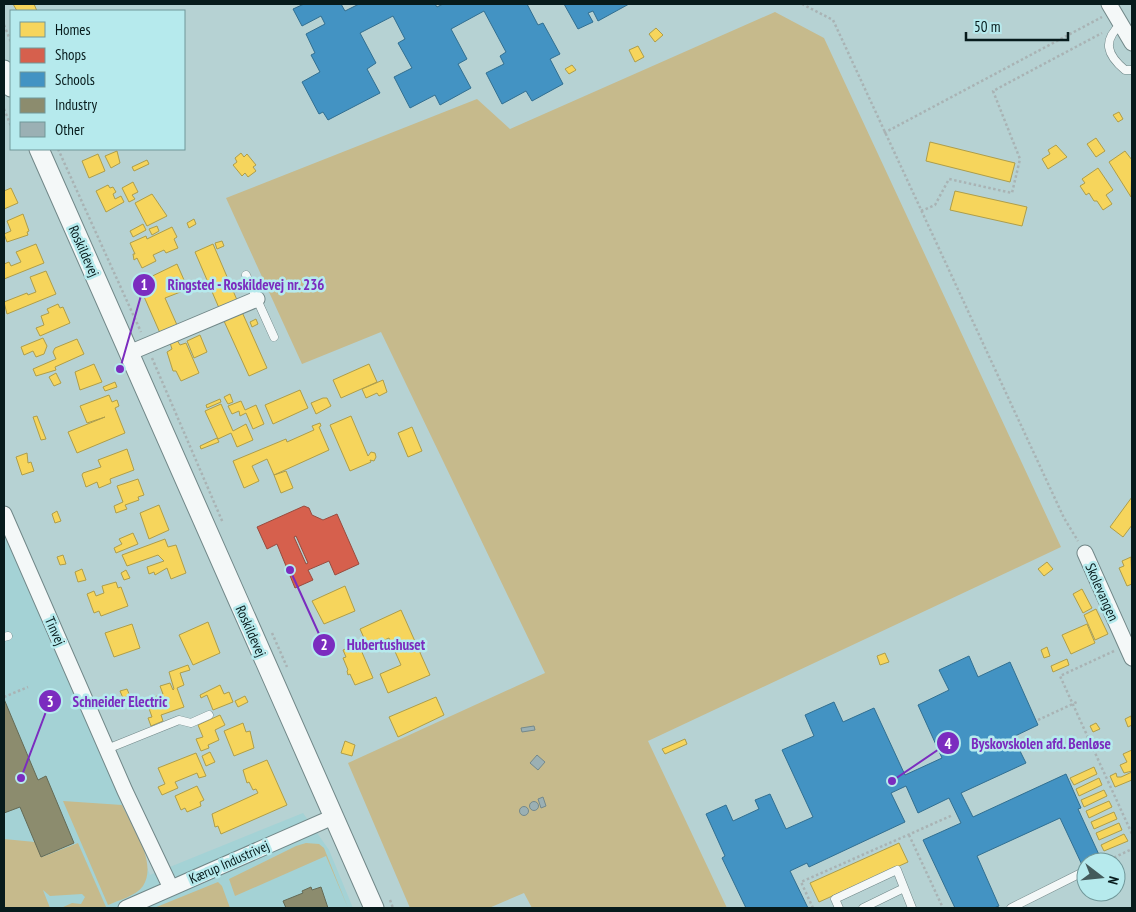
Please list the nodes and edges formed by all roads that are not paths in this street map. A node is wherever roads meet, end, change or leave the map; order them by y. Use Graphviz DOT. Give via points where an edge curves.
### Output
graph roads {
  1 [pos="1113,18"];
  2 [pos="1132,43"];
  3 [pos="4,70"];
  4 [pos="1132,70"];
  5 [pos="10,85"];
  6 [pos="39,150"];
  7 [pos="246,275"];
  8 [pos="257,299"];
  9 [pos="274,337"];
  10 [pos="129,353"];
  11 [pos="4,514"];
  12 [pos="1085,553"];
  13 [pos="1129,652"];
  14 [pos="209,715"];
  15 [pos="107,749"];
  16 [pos="333,816"];
  17 [pos="1076,876"];
  18 [pos="171,888"];
  19 [pos="904,888"];
  20 [pos="382,904"];
  21 [pos="126,908"];
  22 [pos="839,908"];
  23 [pos="863,908"];
  24 [pos="912,908"];
  25 [pos="1011,908"];
  1 -- 2 [label="street"];
  1 -- 4 [label="lane" via="1109,48 1113,60 1125,70"];
  3 -- 5 [label="street"];
  6 -- 10 [label="street, Roskildevej"];
  7 -- 8 [label="lane"];
  8 -- 9 [label="lane"];
  8 -- 10 [label="street"];
  10 -- 16 [label="street, Roskildevej"];
  11 -- 15 [label="street, Tinvej"];
  12 -- 13 [label="street, Skolevangen"];
  14 -- 15 [label="lane" via="191,722 179,720"];
  15 -- 18 [label="street, Tinvej"];
  16 -- 18 [label="street, Kærup Industrivej"];
  16 -- 20 [label="street, Roskildevej"];
  17 -- 25 [label="lane"];
  18 -- 21 [label="street, Kærup Industrivej"];
  19 -- 22 [label="lane" via="897,870 835,899"];
  19 -- 23 [label="lane"];
  19 -- 24 [label="lane"];
}
